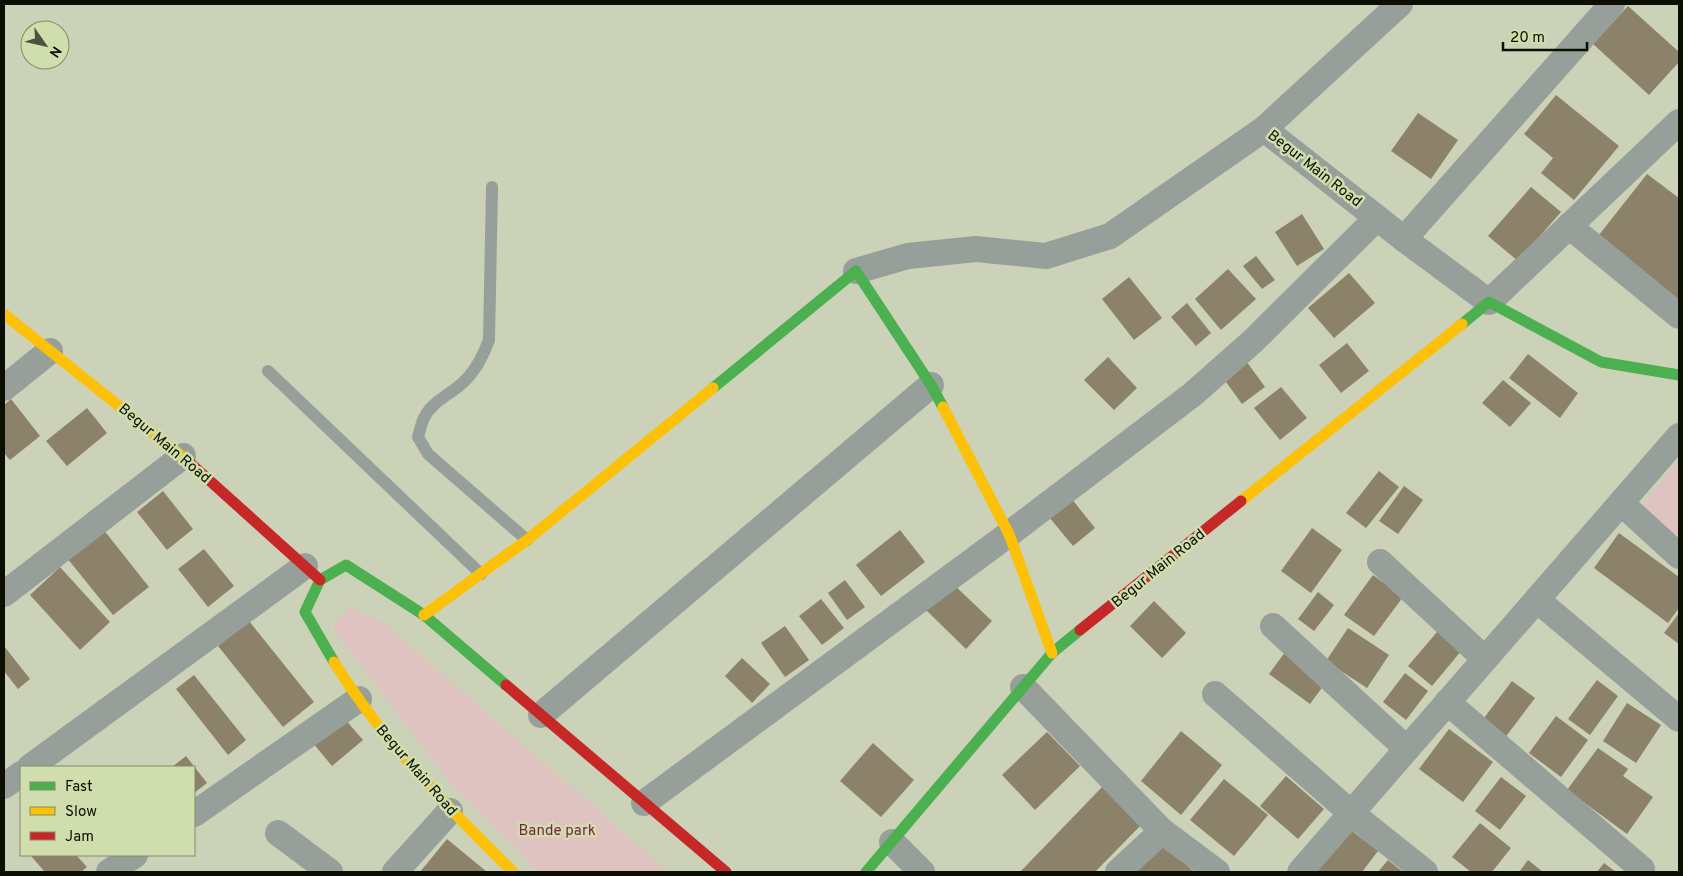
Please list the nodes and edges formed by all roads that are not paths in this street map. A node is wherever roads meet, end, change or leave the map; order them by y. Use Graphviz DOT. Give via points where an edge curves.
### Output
graph roads {
  1 [pos="1400,4"];
  2 [pos="1612,4"];
  3 [pos="1264,129"];
  4 [pos="1674,137"];
  5 [pos="492,187"];
  6 [pos="1377,218"];
  7 [pos="1569,226"];
  8 [pos="1404,239"];
  9 [pos="856,271"];
  10 [pos="1489,302"];
  11 [pos="4,314"];
  12 [pos="1679,316"];
  13 [pos="50,351"];
  14 [pos="268,371"];
  15 [pos="1679,375"];
  16 [pos="931,384"];
  17 [pos="4,388"];
  18 [pos="1679,436"];
  19 [pos="183,456"];
  20 [pos="1621,503"];
  21 [pos="1010,534"];
  22 [pos="527,540"];
  23 [pos="1679,556"];
  24 [pos="1380,562"];
  25 [pos="312,573"];
  26 [pos="481,574"];
  27 [pos="4,594"];
  28 [pos="1536,600"];
  29 [pos="424,616"];
  30 [pos="1273,626"];
  31 [pos="1052,653"];
  32 [pos="1485,659"];
  33 [pos="1024,687"];
  34 [pos="1215,694"];
  35 [pos="359,699"];
  36 [pos="1447,702"];
  37 [pos="541,715"];
  38 [pos="1679,719"];
  39 [pos="1406,749"];
  40 [pos="31,766"];
  41 [pos="20,775"];
  42 [pos="4,786"];
  43 [pos="644,803"];
  44 [pos="450,811"];
  45 [pos="195,813"];
  46 [pos="1351,813"];
  47 [pos="1162,831"];
  48 [pos="278,833"];
  49 [pos="892,842"];
  50 [pos="134,856"];
  51 [pos="1642,869"];
  52 [pos="110,872"];
  53 [pos="330,872"];
  54 [pos="395,872"];
  55 [pos="513,872"];
  56 [pos="726,872"];
  57 [pos="866,872"];
  58 [pos="922,872"];
  59 [pos="1118,872"];
  60 [pos="1217,872"];
  61 [pos="1300,872"];
  62 [pos="1425,872"];
  1 -- 3 [label="street, Begur Main Road"];
  2 -- 8 [label="street"];
  3 -- 6 [label="street, Begur Main Road"];
  3 -- 9 [label="street" via="1110,236 1046,256 976,249 908,256"];
  4 -- 7 [label="street"];
  5 -- 22 [label="lane" via="489,340 473,372 424,417 418,437 428,454"];
  6 -- 8 [label="street, Begur Main Road"];
  6 -- 21 [label="street" via="1253,341 1193,394"];
  7 -- 10 [label="street"];
  7 -- 12 [label="street"];
  8 -- 10 [label="street, Begur Main Road"];
  9 -- 16 [label="street"];
  9 -- 22 [label="street"];
  10 -- 15 [label="street, Begur Main Road" via="1602,362"];
  10 -- 31 [label="street, Begur Main Road"];
  11 -- 13 [label="street, Begur Main Road"];
  13 -- 17 [label="street"];
  13 -- 19 [label="street, Begur Main Road"];
  14 -- 26 [label="lane"];
  16 -- 21 [label="street"];
  16 -- 37 [label="street"];
  18 -- 20 [label="street"];
  19 -- 25 [label="street, Begur Main Road"];
  19 -- 27 [label="street"];
  20 -- 23 [label="street"];
  20 -- 28 [label="street"];
  21 -- 31 [label="street"];
  21 -- 43 [label="street"];
  22 -- 26 [label="street"];
  24 -- 32 [label="street"];
  25 -- 29 [label="street" via="346,565"];
  25 -- 35 [label="street, Begur Main Road" via="304,612"];
  25 -- 40 [label="street"];
  26 -- 29 [label="street"];
  28 -- 32 [label="street"];
  28 -- 38 [label="street"];
  29 -- 37 [label="street"];
  30 -- 39 [label="street"];
  31 -- 33 [label="street, Begur Main Road"];
  32 -- 36 [label="street"];
  33 -- 47 [label="street"];
  33 -- 49 [label="street, Begur Main Road"];
  34 -- 46 [label="street"];
  35 -- 44 [label="street, Begur Main Road"];
  35 -- 45 [label="street"];
  36 -- 39 [label="street"];
  36 -- 51 [label="street"];
  37 -- 43 [label="street"];
  39 -- 46 [label="street"];
  41 -- 42 [label="street"];
  43 -- 56 [label="street"];
  44 -- 54 [label="street"];
  44 -- 55 [label="street, Begur Main Road"];
  46 -- 61 [label="street"];
  46 -- 62 [label="street"];
  47 -- 59 [label="street"];
  47 -- 60 [label="street"];
  48 -- 53 [label="street"];
  49 -- 57 [label="street, Begur Main Road"];
  49 -- 58 [label="street"];
  50 -- 52 [label="street"];
}
